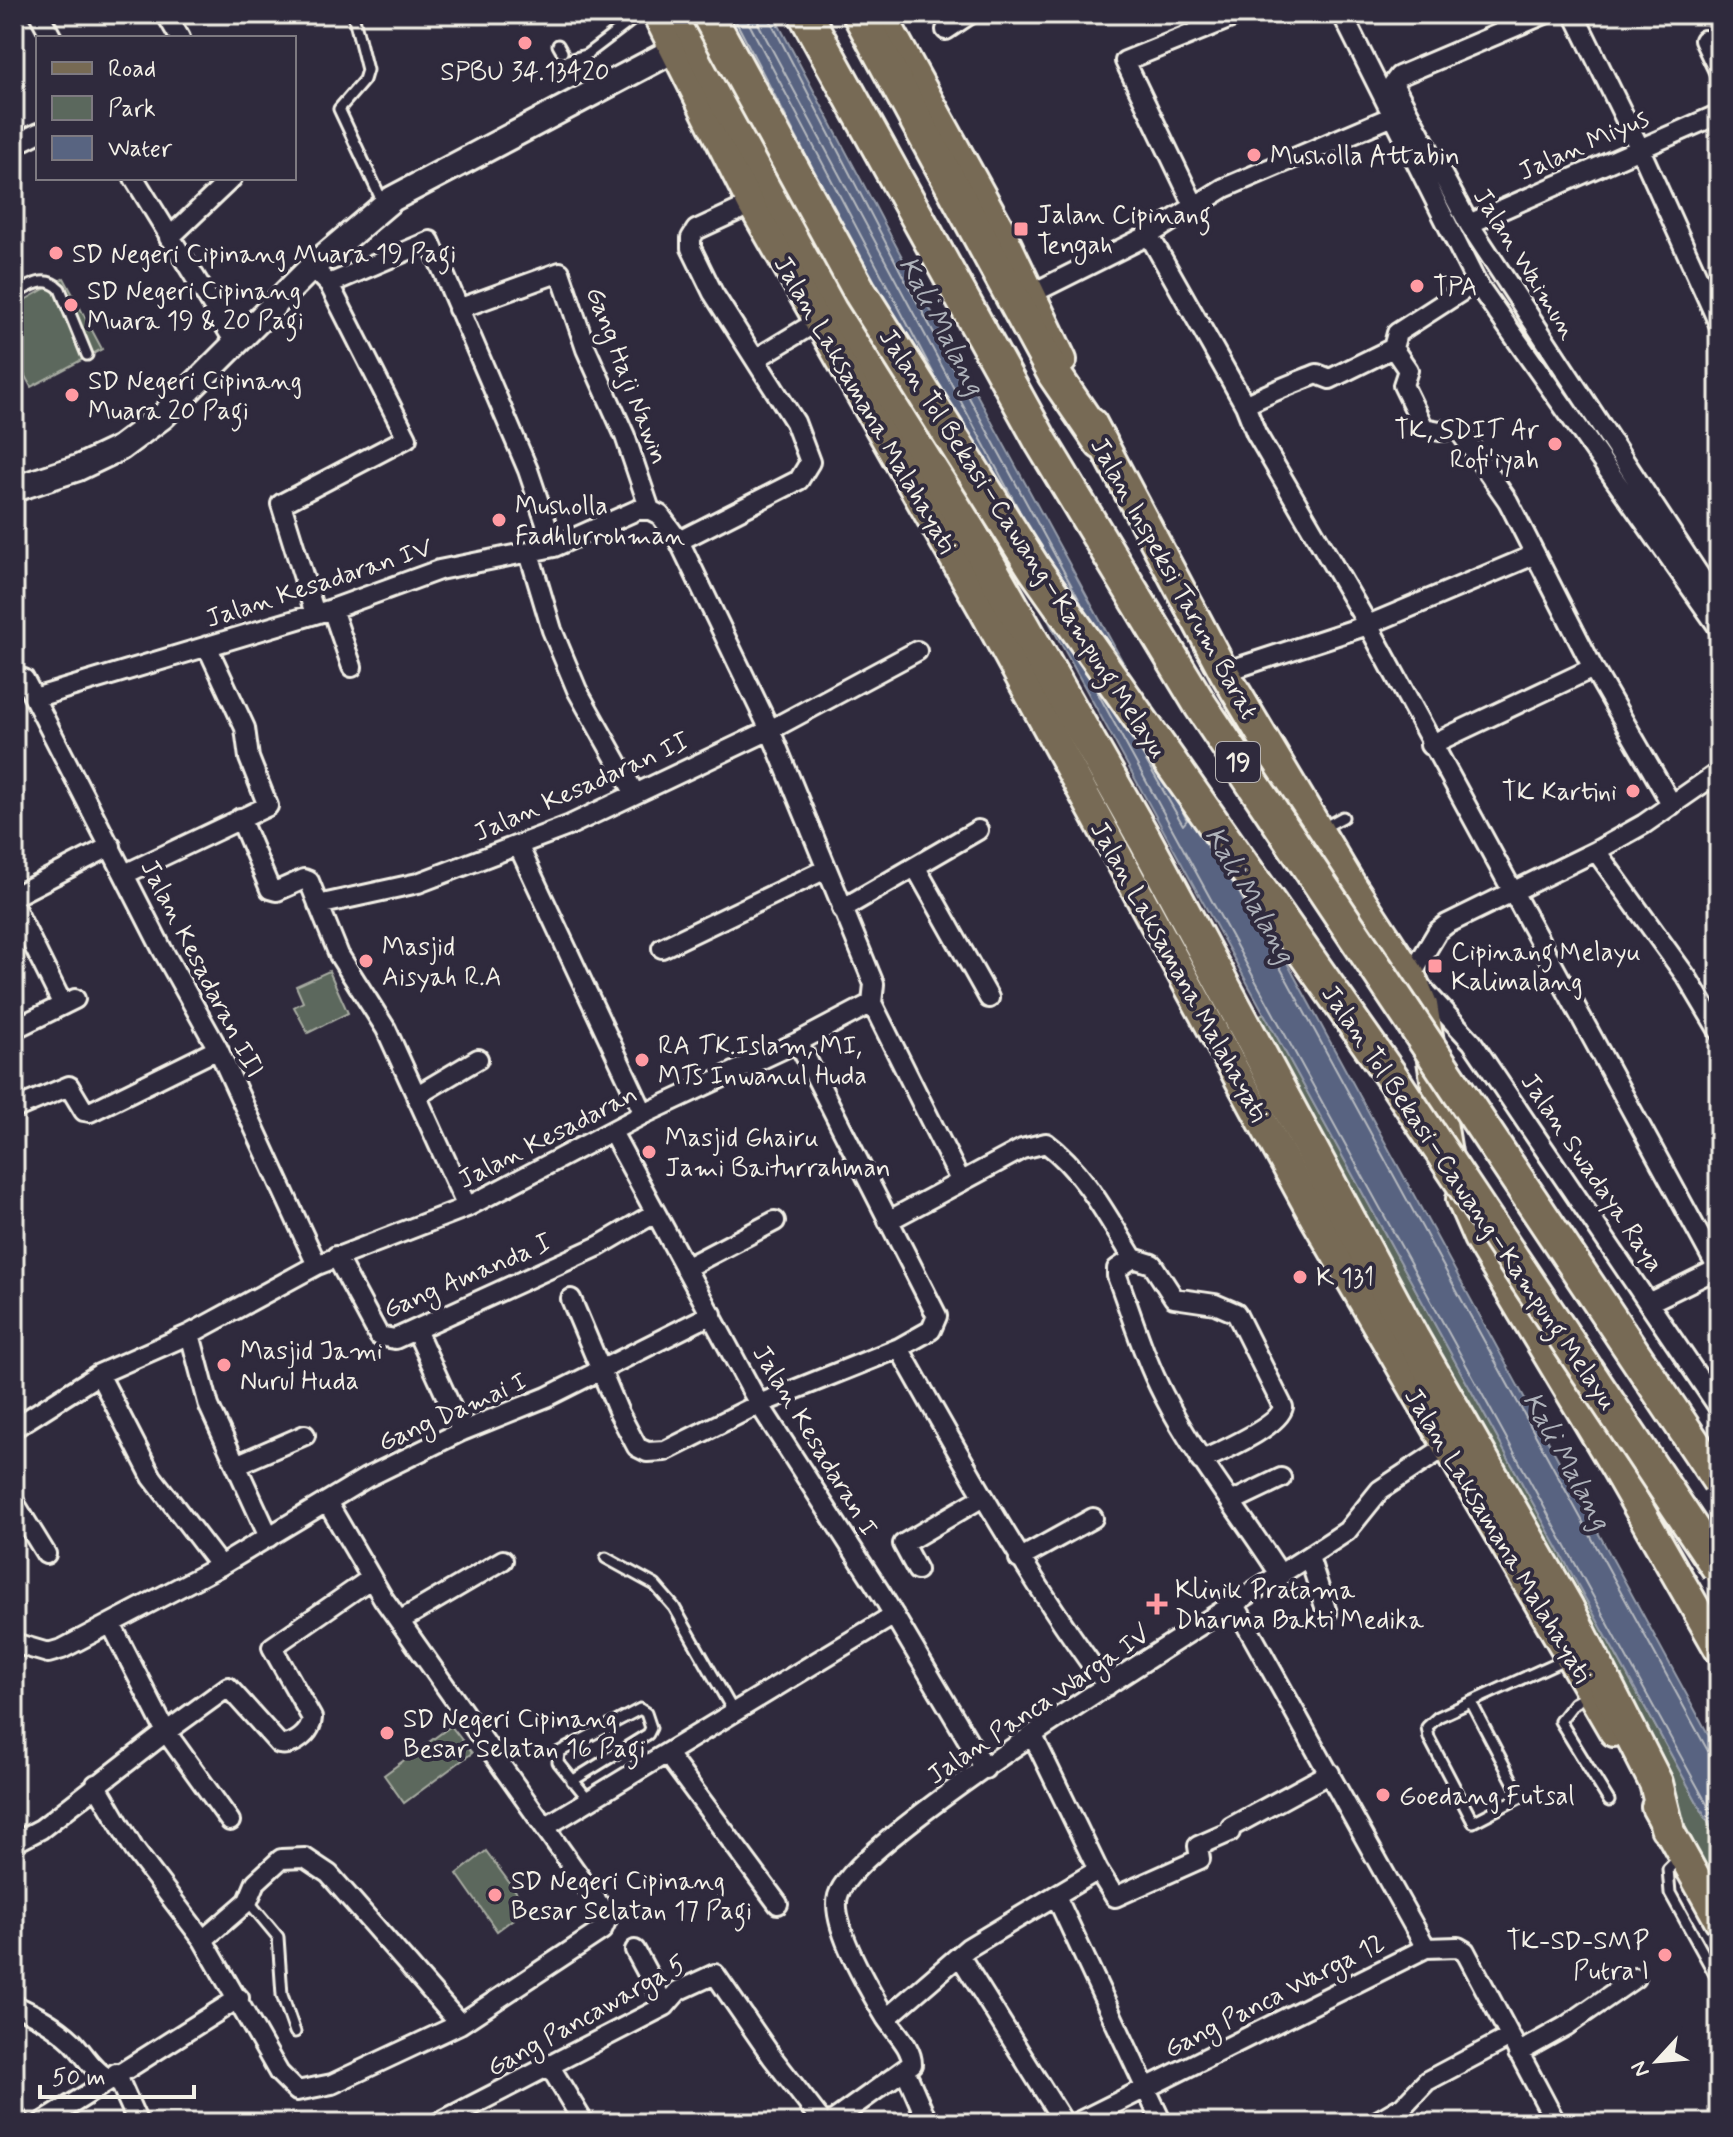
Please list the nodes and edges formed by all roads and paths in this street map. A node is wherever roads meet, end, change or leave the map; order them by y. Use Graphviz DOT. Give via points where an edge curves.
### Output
graph roads {
  1 [pos="39,14"];
  2 [pos="166,14"];
  3 [pos="353,14"];
  4 [pos="640,14"];
  5 [pos="657,14"];
  6 [pos="686,14"];
  7 [pos="708,14"];
  8 [pos="805,14"];
  9 [pos="859,14"];
  10 [pos="881,14"];
  11 [pos="970,14"];
  12 [pos="1241,14"];
  13 [pos="1342,14"];
  14 [pos="1545,14"];
  15 [pos="1574,14"];
  16 [pos="946,30"];
  17 [pos="51,36"];
  18 [pos="179,36"];
  19 [pos="1704,40"];
  20 [pos="676,49"];
  21 [pos="563,52"];
  22 [pos="1719,71"];
  23 [pos="1719,114"];
  24 [pos="1393,116"];
  25 [pos="36,134"];
  26 [pos="14,145"];
  27 [pos="1639,147"];
  28 [pos="135,180"];
  29 [pos="230,180"];
  30 [pos="752,204"];
  31 [pos="384,205"];
  32 [pos="1194,205"];
  33 [pos="1469,224"];
  34 [pos="1149,235"];
  35 [pos="169,238"];
  36 [pos="320,276"];
  37 [pos="1476,282"];
  38 [pos="14,294"];
  39 [pos="1031,294"];
  40 [pos="458,309"];
  41 [pos="818,321"];
  42 [pos="1719,324"];
  43 [pos="236,344"];
  44 [pos="1393,348"];
  45 [pos="87,355"];
  46 [pos="757,358"];
  47 [pos="1245,405"];
  48 [pos="1101,443"];
  49 [pos="16,485"];
  50 [pos="650,510"];
  51 [pos="679,541"];
  52 [pos="554,547"];
  53 [pos="529,553"];
  54 [pos="1534,555"];
  55 [pos="1719,605"];
  56 [pos="323,612"];
  57 [pos="1368,625"];
  58 [pos="1719,628"];
  59 [pos="207,646"];
  60 [pos="917,651"];
  61 [pos="352,667"];
  62 [pos="1593,668"];
  63 [pos="1224,672"];
  64 [pos="15,673"];
  65 [pos="34,698"];
  66 [pos="770,730"];
  67 [pos="1430,745"];
  68 [pos="1719,772"];
  69 [pos="634,792"];
  70 [pos="1672,805"];
  71 [pos="1343,817"];
  72 [pos="240,818"];
  73 [pos="978,830"];
  74 [pos="1318,831"];
  75 [pos="518,845"];
  76 [pos="111,846"];
  77 [pos="1596,851"];
  78 [pos="916,868"];
  79 [pos="826,869"];
  80 [pos="125,874"];
  81 [pos="1511,890"];
  82 [pos="14,896"];
  83 [pos="318,905"];
  84 [pos="14,906"];
  85 [pos="842,909"];
  86 [pos="662,948"];
  87 [pos="1411,976"];
  88 [pos="989,998"];
  89 [pos="872,1003"];
  90 [pos="14,1029"];
  91 [pos="1719,1031"];
  92 [pos="798,1042"];
  93 [pos="218,1049"];
  94 [pos="478,1059"];
  95 [pos="416,1096"];
  96 [pos="17,1109"];
  97 [pos="644,1114"];
  98 [pos="612,1132"];
  99 [pos="961,1182"];
  100 [pos="467,1207"];
  101 [pos="655,1213"];
  102 [pos="775,1221"];
  103 [pos="888,1221"];
  104 [pos="336,1256"];
  105 [pos="1133,1258"];
  106 [pos="317,1265"];
  107 [pos="685,1268"];
  108 [pos="1719,1269"];
  109 [pos="571,1299"];
  110 [pos="1650,1302"];
  111 [pos="712,1314"];
  112 [pos="416,1330"];
  113 [pos="190,1334"];
  114 [pos="899,1348"];
  115 [pos="601,1370"];
  116 [pos="99,1374"];
  117 [pos="759,1404"];
  118 [pos="1719,1408"];
  119 [pos="14,1428"];
  120 [pos="462,1431"];
  121 [pos="305,1435"];
  122 [pos="1445,1447"];
  123 [pos="1201,1461"];
  124 [pos="236,1465"];
  125 [pos="1281,1478"];
  126 [pos="1719,1481"];
  127 [pos="983,1497"];
  128 [pos="1233,1501"];
  129 [pos="14,1502"];
  130 [pos="327,1502"];
  131 [pos="1093,1518"];
  132 [pos="269,1537"];
  133 [pos="46,1554"];
  134 [pos="1309,1557"];
  135 [pos="606,1558"];
  136 [pos="1019,1559"];
  137 [pos="503,1560"];
  138 [pos="220,1566"];
  139 [pos="1719,1569"];
  140 [pos="917,1570"];
  141 [pos="1281,1576"];
  142 [pos="370,1579"];
  143 [pos="1234,1603"];
  144 [pos="1327,1613"];
  145 [pos="894,1615"];
  146 [pos="401,1620"];
  147 [pos="111,1624"];
  148 [pos="14,1643"];
  149 [pos="1719,1649"];
  150 [pos="1571,1656"];
  151 [pos="1107,1686"];
  152 [pos="1592,1693"];
  153 [pos="1471,1702"];
  154 [pos="733,1711"];
  155 [pos="166,1732"];
  156 [pos="1033,1736"];
  157 [pos="667,1754"];
  158 [pos="985,1769"];
  159 [pos="1330,1773"];
  160 [pos="572,1781"];
  161 [pos="96,1784"];
  162 [pos="589,1800"];
  163 [pos="1609,1801"];
  164 [pos="230,1821"];
  165 [pos="545,1827"];
  166 [pos="1675,1841"];
  167 [pos="14,1843"];
  168 [pos="1098,1870"];
  169 [pos="1056,1896"];
  170 [pos="248,1901"];
  171 [pos="778,1904"];
  172 [pos="1719,1920"];
  173 [pos="203,1940"];
  174 [pos="1426,1948"];
  175 [pos="635,1950"];
  176 [pos="961,1958"];
  177 [pos="1635,1978"];
  178 [pos="1719,1982"];
  179 [pos="239,1998"];
  180 [pos="14,2005"];
  181 [pos="665,2006"];
  182 [pos="887,2018"];
  183 [pos="460,2024"];
  184 [pos="295,2032"];
  185 [pos="1514,2045"];
  186 [pos="549,2065"];
  187 [pos="906,2072"];
  188 [pos="111,2076"];
  189 [pos="1146,2090"];
  190 [pos="14,2114"];
  191 [pos="21,2123"];
  192 [pos="42,2123"];
  193 [pos="138,2123"];
  194 [pos="438,2123"];
  195 [pos="584,2123"];
  196 [pos="823,2123"];
  197 [pos="830,2123"];
  198 [pos="928,2123"];
  199 [pos="1064,2123"];
  200 [pos="1076,2123"];
  201 [pos="1162,2123"];
  202 [pos="1374,2123"];
  203 [pos="1556,2123"];
  1 -- 17 [label="street"];
  2 -- 18 [label="street"];
  3 -- 31 [label="lane" via="367,70 339,109"];
  4 -- 21 [label="lane" via="586,55"];
  5 -- 20 [label="main road, Jalan Laksamana Malahayati"];
  6 -- 166 [label="highway" via="727,104 1145,840 1413,1339 1567,1608 1656,1783"];
  7 -- 139 [label="highway, Jalan Tol Bekasi–Cawang–Kampung Melayu / 19, bridge" via="860,292 1034,568 1401,1091"];
  8 -- 126 [label="highway, Jalan Tol Bekasi–Cawang–Kampung Melayu / 19, bridge" via="1042,443 1201,706"];
  9 -- 48 [label="highway" via="1054,374"];
  10 -- 39 [label="main road, Jalan Inspeksi Tarum Barat"];
  11 -- 16 [label="street"];
  12 -- 32 [label="street" via="1124,63"];
  13 -- 24 [label="street"];
  14 -- 33 [label="street, Jalan Waimun" via="1393,81"];
  15 -- 27 [label="street"];
  19 -- 22 [label="street"];
  20 -- 30 [label="main road, Jalan Laksamana Malahayati"];
  20 -- 31 [label="street"];
  23 -- 27 [label="street, Jalan Miyus"];
  24 -- 32 [label="street"];
  24 -- 37 [label="street"];
  25 -- 26 [label="street"];
  27 -- 33 [label="street, Jalan Miyus"];
  27 -- 42 [label="street"];
  28 -- 35 [label="street"];
  29 -- 35 [label="street"];
  30 -- 41 [label="main road, Jalan Laksamana Malahayati"];
  30 -- 46 [label="street" via="707,224 691,238 691,248 713,293"];
  31 -- 36 [label="street"];
  32 -- 34 [label="street"];
  33 -- 55 [label="street, Jalan Waimun"];
  34 -- 39 [label="street"];
  34 -- 47 [label="street"];
  35 -- 43 [label="street"];
  36 -- 40 [label="street" via="430,241"];
  36 -- 43 [label="street"];
  36 -- 56 [label="street" via="407,438 281,504"];
  37 -- 44 [label="street" via="1397,333"];
  37 -- 58 [label="street"];
  38 -- 45 [label="lane" via="39,282 53,283"];
  39 -- 48 [label="main road, Jalan Inspeksi Tarum Barat"];
  40 -- 50 [label="street, Gang Haji Nawin" via="560,272"];
  40 -- 52 [label="street" via="528,470"];
  41 -- 46 [label="street"];
  41 -- 122 [label="main road, Jalan Laksamana Malahayati" via="982,607"];
  43 -- 49 [label="street" via="163,416 120,448 78,468"];
  44 -- 47 [label="street" via="1330,379 1317,374 1279,386"];
  44 -- 54 [label="street" via="1408,370 1403,385 1424,428 1458,429 1508,501"];
  46 -- 51 [label="street" via="795,422 810,462 799,480"];
  47 -- 57 [label="street" via="1256,433"];
  48 -- 63 [label="main road, Jalan Inspeksi Tarum Barat"];
  50 -- 51 [label="street"];
  50 -- 52 [label="street, Jalan Kesadaran IV" via="637,510"];
  51 -- 66 [label="street"];
  52 -- 53 [label="street, Jalan Kesadaran IV"];
  53 -- 56 [label="street, Jalan Kesadaran IV" via="439,570"];
  53 -- 69 [label="street" via="577,690"];
  54 -- 57 [label="street"];
  54 -- 62 [label="street"];
  56 -- 59 [label="street, Jalan Kesadaran IV"];
  56 -- 61 [label="street"];
  57 -- 63 [label="street"];
  57 -- 67 [label="street"];
  59 -- 65 [label="street, Jalan Kesadaran IV"];
  59 -- 72 [label="street" via="245,728 249,758 268,806"];
  60 -- 66 [label="street, Jalan Kesadaran II"];
  62 -- 67 [label="street"];
  62 -- 70 [label="street"];
  63 -- 74 [label="main road, Jalan Inspeksi Tarum Barat"];
  64 -- 65 [label="street"];
  65 -- 76 [label="street, Jalan Kesadaran III"];
  66 -- 69 [label="street, Jalan Kesadaran II"];
  66 -- 79 [label="street"];
  67 -- 81 [label="street"];
  68 -- 70 [label="street"];
  69 -- 75 [label="street, Jalan Kesadaran II"];
  70 -- 77 [label="street"];
  71 -- 74 [label="lane"];
  72 -- 80 [label="street"];
  72 -- 83 [label="street" via="270,889 307,879"];
  73 -- 78 [label="street"];
  74 -- 87 [label="main road, Jalan Inspeksi Tarum Barat"];
  75 -- 83 [label="street, Jalan Kesadaran II" via="418,883"];
  75 -- 97 [label="street"];
  76 -- 80 [label="street, Jalan Kesadaran III"];
  76 -- 82 [label="street"];
  77 -- 81 [label="street"];
  77 -- 91 [label="street"];
  78 -- 85 [label="street"];
  78 -- 88 [label="street"];
  79 -- 85 [label="street"];
  79 -- 86 [label="street"];
  80 -- 93 [label="street, Jalan Kesadaran III"];
  81 -- 87 [label="street" via="1438,931"];
  81 -- 108 [label="street"];
  83 -- 95 [label="street" via="339,955 386,1029"];
  84 -- 90 [label="street" via="69,1002"];
  85 -- 89 [label="street" via="874,984"];
  87 -- 110 [label="street, Jalan Swadaya Raya" via="1472,1042"];
  87 -- 149 [label="main road, Jalan Inspeksi Tarum Barat" via="1423,1005 1453,1179 1478,1238"];
  89 -- 92 [label="street, Jalan Kesadaran"];
  89 -- 99 [label="street"];
  92 -- 97 [label="street, Jalan Kesadaran"];
  92 -- 103 [label="street"];
  93 -- 96 [label="street" via="90,1112 84,1111 69,1086"];
  93 -- 106 [label="street, Jalan Kesadaran III"];
  94 -- 95 [label="street"];
  95 -- 100 [label="street"];
  97 -- 98 [label="street, Jalan Kesadaran"];
  98 -- 100 [label="street, Jalan Kesadaran"];
  98 -- 101 [label="street, Jalan Kesadaran I"];
  99 -- 103 [label="street"];
  99 -- 105 [label="street" via="1022,1149 1046,1143 1081,1177"];
  100 -- 104 [label="street, Jalan Kesadaran"];
  101 -- 107 [label="street, Jalan Kesadaran I"];
  101 -- 112 [label="street, Gang Amanda I" via="599,1246"];
  102 -- 107 [label="street"];
  103 -- 114 [label="street" via="937,1316 931,1330"];
  104 -- 106 [label="street, Jalan Kesadaran"];
  104 -- 112 [label="street, Gang Amanda I" via="383,1339"];
  105 -- 123 [label="street" via="1117,1269 1117,1276 1164,1395"];
  105 -- 123 [label="street" via="1152,1264 1174,1298 1236,1313 1283,1407 1269,1425"];
  106 -- 113 [label="street, Jalan Kesadaran"];
  107 -- 111 [label="street, Jalan Kesadaran I"];
  108 -- 110 [label="street"];
  109 -- 115 [label="street"];
  110 -- 118 [label="street, Jalan Swadaya Raya"];
  111 -- 115 [label="street, Gang Damai I"];
  111 -- 117 [label="street, Jalan Kesadaran I"];
  112 -- 120 [label="street"];
  113 -- 116 [label="street, Jalan Kesadaran"];
  113 -- 124 [label="street" via="209,1406"];
  114 -- 117 [label="street"];
  114 -- 127 [label="street"];
  115 -- 117 [label="street" via="637,1447 647,1452 665,1451"];
  115 -- 120 [label="street, Gang Damai I"];
  116 -- 119 [label="street, Jalan Kesadaran"];
  116 -- 138 [label="street" via="152,1477"];
  117 -- 145 [label="street, Jalan Kesadaran I"];
  120 -- 130 [label="street, Gang Damai I"];
  121 -- 124 [label="street"];
  122 -- 134 [label="street, Jalan Panca Warga IV" via="1380,1490 1356,1523"];
  122 -- 150 [label="main road, Jalan Laksamana Malahayati"];
  123 -- 128 [label="street"];
  124 -- 132 [label="street"];
  125 -- 128 [label="street"];
  127 -- 136 [label="street"];
  127 -- 140 [label="street" via="903,1544"];
  128 -- 141 [label="street"];
  129 -- 133 [label="street"];
  130 -- 132 [label="street, Gang Damai I"];
  130 -- 142 [label="street"];
  131 -- 136 [label="street"];
  132 -- 138 [label="street, Gang Damai I"];
  134 -- 141 [label="street, Jalan Panca Warga IV"];
  134 -- 144 [label="street"];
  135 -- 154 [label="lane" via="634,1570 664,1596"];
  136 -- 151 [label="street"];
  137 -- 146 [label="street"];
  138 -- 147 [label="street, Gang Damai I"];
  141 -- 143 [label="street, Jalan Panca Warga IV"];
  142 -- 146 [label="street"];
  142 -- 155 [label="street" via="272,1647 312,1718 297,1740 279,1744 228,1687"];
  143 -- 151 [label="street, Jalan Panca Warga IV"];
  143 -- 159 [label="street"];
  145 -- 154 [label="street"];
  145 -- 158 [label="street, Jalan Kesadaran I"];
  146 -- 165 [label="street"];
  147 -- 148 [label="street, Gang Damai I" via="55,1652"];
  147 -- 155 [label="street"];
  150 -- 152 [label="main road, Jalan Laksamana Malahayati"];
  150 -- 153 [label="lane"];
  151 -- 156 [label="street, Jalan Panca Warga IV"];
  152 -- 163 [label="lane" via="1574,1703 1560,1721"];
  152 -- 166 [label="main road, Jalan Laksamana Malahayati"];
  153 -- 153 [label="lane" via="1429,1723 1427,1732 1473,1822 1521,1797"];
  154 -- 157 [label="street"];
  155 -- 161 [label="street"];
  155 -- 164 [label="street"];
  156 -- 158 [label="street, Jalan Panca Warga IV"];
  156 -- 168 [label="street"];
  157 -- 162 [label="street"];
  157 -- 171 [label="street"];
  158 -- 182 [label="street, Jalan Panca Warga IV" via="897,1834 854,1872 838,1894 846,1940"];
  159 -- 168 [label="street" via="1198,1846 1200,1859 1115,1897"];
  159 -- 174 [label="street"];
  160 -- 160 [label="lane" via="648,1734 646,1713 640,1709 559,1752 558,1762"];
  160 -- 162 [label="lane"];
  161 -- 167 [label="street" via="41,1829"];
  161 -- 173 [label="street" via="134,1849"];
  162 -- 165 [label="street"];
  165 -- 183 [label="street" via="608,1922"];
  166 -- 172 [label="main road, Jalan Laksamana Malahayati"];
  166 -- 178 [label="lane" via="1668,1869 1670,1893"];
  168 -- 169 [label="street"];
  169 -- 176 [label="street" via="968,1948"];
  169 -- 189 [label="street"];
  170 -- 173 [label="street"];
  170 -- 183 [label="street" via="256,1882 281,1859 315,1862"];
  170 -- 184 [label="lane" via="278,1937 282,1995"];
  173 -- 179 [label="street"];
  174 -- 185 [label="street" via="1465,1951"];
  174 -- 189 [label="street, Gang Panca Warga 12"];
  175 -- 181 [label="street"];
  176 -- 182 [label="street"];
  176 -- 199 [label="street"];
  177 -- 185 [label="street" via="1566,2026"];
  179 -- 183 [label="street" via="279,2073 297,2091 332,2084"];
  179 -- 188 [label="street"];
  180 -- 188 [label="street" via="53,2025 85,2062"];
  181 -- 186 [label="street, Gang Pancawarga 5"];
  181 -- 196 [label="street, Gang Pancawarga 5" via="678,1991 715,1974"];
  182 -- 187 [label="street" via="912,2056"];
  185 -- 202 [label="street" via="1427,2081 1403,2106"];
  185 -- 203 [label="street"];
  186 -- 194 [label="street, Gang Pancawarga 5"];
  186 -- 195 [label="street"];
  187 -- 197 [label="street"];
  187 -- 198 [label="street"];
  188 -- 192 [label="street"];
  188 -- 193 [label="street"];
  189 -- 200 [label="street, Gang Panca Warga 12"];
  189 -- 201 [label="street"];
  190 -- 191 [label="street"];
}
